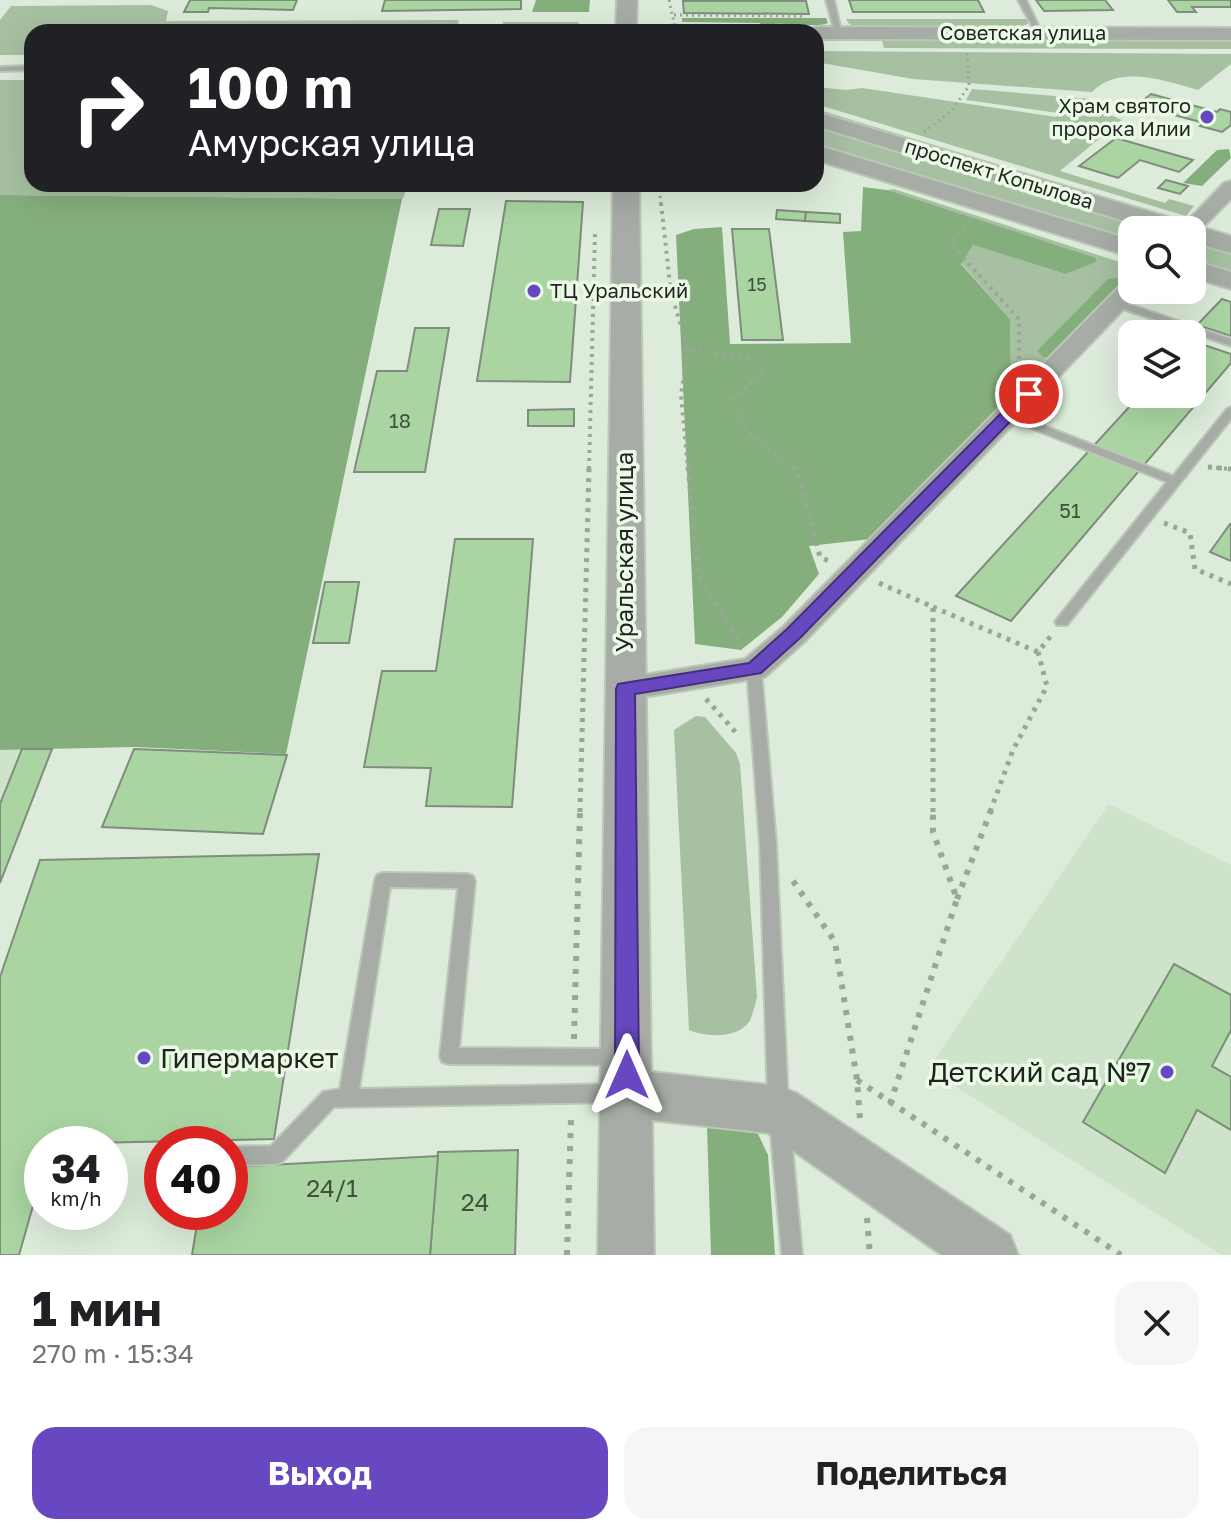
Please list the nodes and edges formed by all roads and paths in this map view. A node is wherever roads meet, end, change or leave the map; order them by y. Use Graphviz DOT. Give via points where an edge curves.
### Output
graph roads {
  1 [pos="627,0"];
  2 [pos="669,0"];
  3 [pos="830,0"];
  4 [pos="1022,0"];
  5 [pos="626,24"];
  6 [pos="674,24"];
  7 [pos="824,33"];
  8 [pos="839,33"];
  9 [pos="1040,33"];
  10 [pos="1231,34"];
  11 [pos="967,50"];
  12 [pos="24,68"];
  13 [pos="0,69"];
  14 [pos="824,121"];
  15 [pos="919,135"];
  16 [pos="824,154"];
  17 [pos="1231,187"];
  18 [pos="642,192"];
  19 [pos="974,213"];
  20 [pos="1136,216"];
  21 [pos="1205,216"];
  22 [pos="596,232"];
  23 [pos="1206,237"];
  24 [pos="1118,245"];
  25 [pos="1231,245"];
  26 [pos="1206,273"];
  27 [pos="1231,281"];
  28 [pos="1118,301"];
  29 [pos="1144,304"];
  30 [pos="1231,343"];
  31 [pos="688,349"];
  32 [pos="1029,394"];
  33 [pos="1231,411"];
  34 [pos="1007,415"];
  35 [pos="1173,480"];
  36 [pos="1146,516"];
  37 [pos="1231,584"];
  38 [pos="933,607"];
  39 [pos="1062,622"];
  40 [pos="1038,652"];
  41 [pos="754,669"];
  42 [pos="689,680"];
  43 [pos="625,689"];
  44 [pos="761,761"];
  45 [pos="768,844"];
  46 [pos="957,899"];
  47 [pos="574,1057"];
  48 [pos="627,1075"];
  49 [pos="572,1094"];
  50 [pos="348,1098"];
  51 [pos="778,1110"];
  52 [pos="248,1156"];
  53 [pos="567,1255"];
  54 [pos="626,1255"];
  55 [pos="792,1255"];
  56 [pos="990,1255"];
  57 [pos="1121,1255"];
  1 -- 5 [label="street"];
  2 -- 6 [label="path"];
  3 -- 8 [label="lane"];
  4 -- 9 [label="lane"];
  7 -- 8 [label="street, Советская улица"];
  8 -- 9 [label="street, Советская улица"];
  9 -- 10 [label="street, Советская улица"];
  11 -- 15 [label="path" via="968,89 952,110"];
  12 -- 13 [label="lane"];
  14 -- 20 [label="street, проспект Копылова"];
  16 -- 24 [label="street, проспект Копылова"];
  17 -- 21 [label="street"];
  18 -- 43 [label="street, Уральская улица"];
  19 -- 32 [label="path" via="951,244 1019,319 1019,380"];
  22 -- 47 [label="path"];
  23 -- 25 [label="street"];
  26 -- 27 [label="street"];
  28 -- 32 [label="street"];
  29 -- 30 [label="lane"];
  31 -- 41 [label="path" via="681,395 699,576"];
  32 -- 34 [label="street"];
  33 -- 35 [label="lane"];
  34 -- 35 [label="lane"];
  34 -- 41 [label="street"];
  35 -- 36 [label="lane"];
  36 -- 37 [label="path" via="1190,533 1195,569"];
  36 -- 39 [label="lane"];
  38 -- 40 [label="path"];
  39 -- 40 [label="path"];
  40 -- 46 [label="path" via="1047,686 1013,750"];
  41 -- 42 [label="street"];
  41 -- 44 [label="lane"];
  42 -- 43 [label="street"];
  42 -- 44 [label="path"];
  43 -- 48 [label="street, Уральская улица"];
  44 -- 45 [label="lane"];
  45 -- 51 [label="lane"];
  45 -- 57 [label="path" via="835,942 857,1080"];
  47 -- 48 [label="lane"];
  47 -- 50 [label="lane" via="449,1056 467,881 383,880"];
  48 -- 49 [label="lane"];
  48 -- 51 [label="street"];
  48 -- 54 [label="street, Уральская улица"];
  49 -- 50 [label="lane"];
  49 -- 53 [label="path"];
  50 -- 52 [label="lane" via="330,1098 275,1155"];
  51 -- 55 [label="lane"];
  51 -- 56 [label="street"];
}
